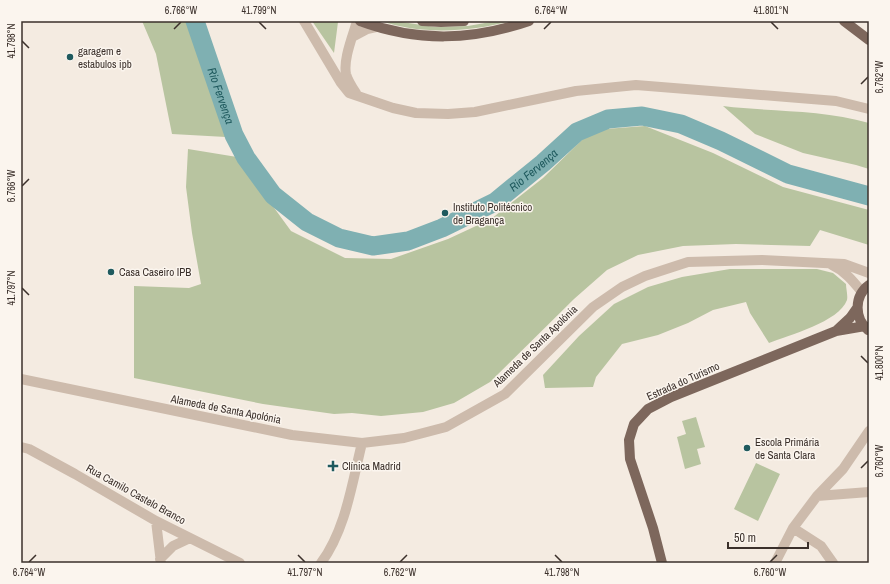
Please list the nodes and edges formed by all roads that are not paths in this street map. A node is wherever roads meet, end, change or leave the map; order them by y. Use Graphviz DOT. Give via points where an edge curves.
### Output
graph roads {
  1 [pos="304,21"];
  2 [pos="357,21"];
  3 [pos="360,21"];
  4 [pos="422,21"];
  5 [pos="464,21"];
  6 [pos="529,21"];
  7 [pos="844,21"];
  8 [pos="376,27"];
  9 [pos="352,37"];
  10 [pos="869,40"];
  11 [pos="358,97"];
  12 [pos="869,109"];
  13 [pos="828,263"];
  14 [pos="869,273"];
  15 [pos="865,289"];
  16 [pos="858,308"];
  17 [pos="867,328"];
  18 [pos="836,331"];
  19 [pos="21,379"];
  20 [pos="869,431"];
  21 [pos="362,443"];
  22 [pos="21,447"];
  23 [pos="869,492"];
  24 [pos="817,496"];
  25 [pos="156,521"];
  26 [pos="793,528"];
  27 [pos="190,538"];
  28 [pos="161,561"];
  29 [pos="240,563"];
  30 [pos="321,563"];
  31 [pos="662,563"];
  32 [pos="775,563"];
  33 [pos="833,563"];
  1 -- 11 [label="street" via="340,83 349,93"];
  2 -- 9 [label="street"];
  3 -- 8 [label="main road"];
  4 -- 5 [label="main road"];
  6 -- 8 [label="main road" via="472,35 416,36"];
  7 -- 10 [label="main road"];
  8 -- 9 [label="street"];
  9 -- 11 [label="street" via="346,73"];
  11 -- 12 [label="street" via="416,113 448,114 475,112 576,91 636,85 836,101"];
  13 -- 14 [label="street, Alameda de Santa Apolónia" via="844,264"];
  13 -- 15 [label="street" via="841,269"];
  13 -- 21 [label="street, Alameda de Santa Apolónia" via="762,260 688,262 644,276 622,287 593,307 505,394 446,427 404,438"];
  15 -- 16 [label="main road" via="858,300"];
  16 -- 17 [label="main road" via="861,321"];
  16 -- 18 [label="main road, Estrada do Turismo"];
  17 -- 18 [label="main road, Estrada do Turismo"];
  18 -- 31 [label="main road, Estrada do Turismo" via="671,397 648,409 634,424 629,440 630,459"];
  19 -- 21 [label="street, Alameda de Santa Apolónia" via="292,435"];
  20 -- 24 [label="street" via="843,469"];
  21 -- 30 [label="street" via="343,519 330,552"];
  22 -- 25 [label="street, Rua Camilo Castelo Branco" via="75,474"];
  23 -- 24 [label="street"];
  24 -- 26 [label="street"];
  25 -- 27 [label="street, Rua Camilo Castelo Branco"];
  25 -- 28 [label="street"];
  26 -- 32 [label="street"];
  26 -- 33 [label="street" via="821,546"];
  27 -- 28 [label="street" via="173,546"];
  27 -- 29 [label="street, Rua Camilo Castelo Branco"];
}
